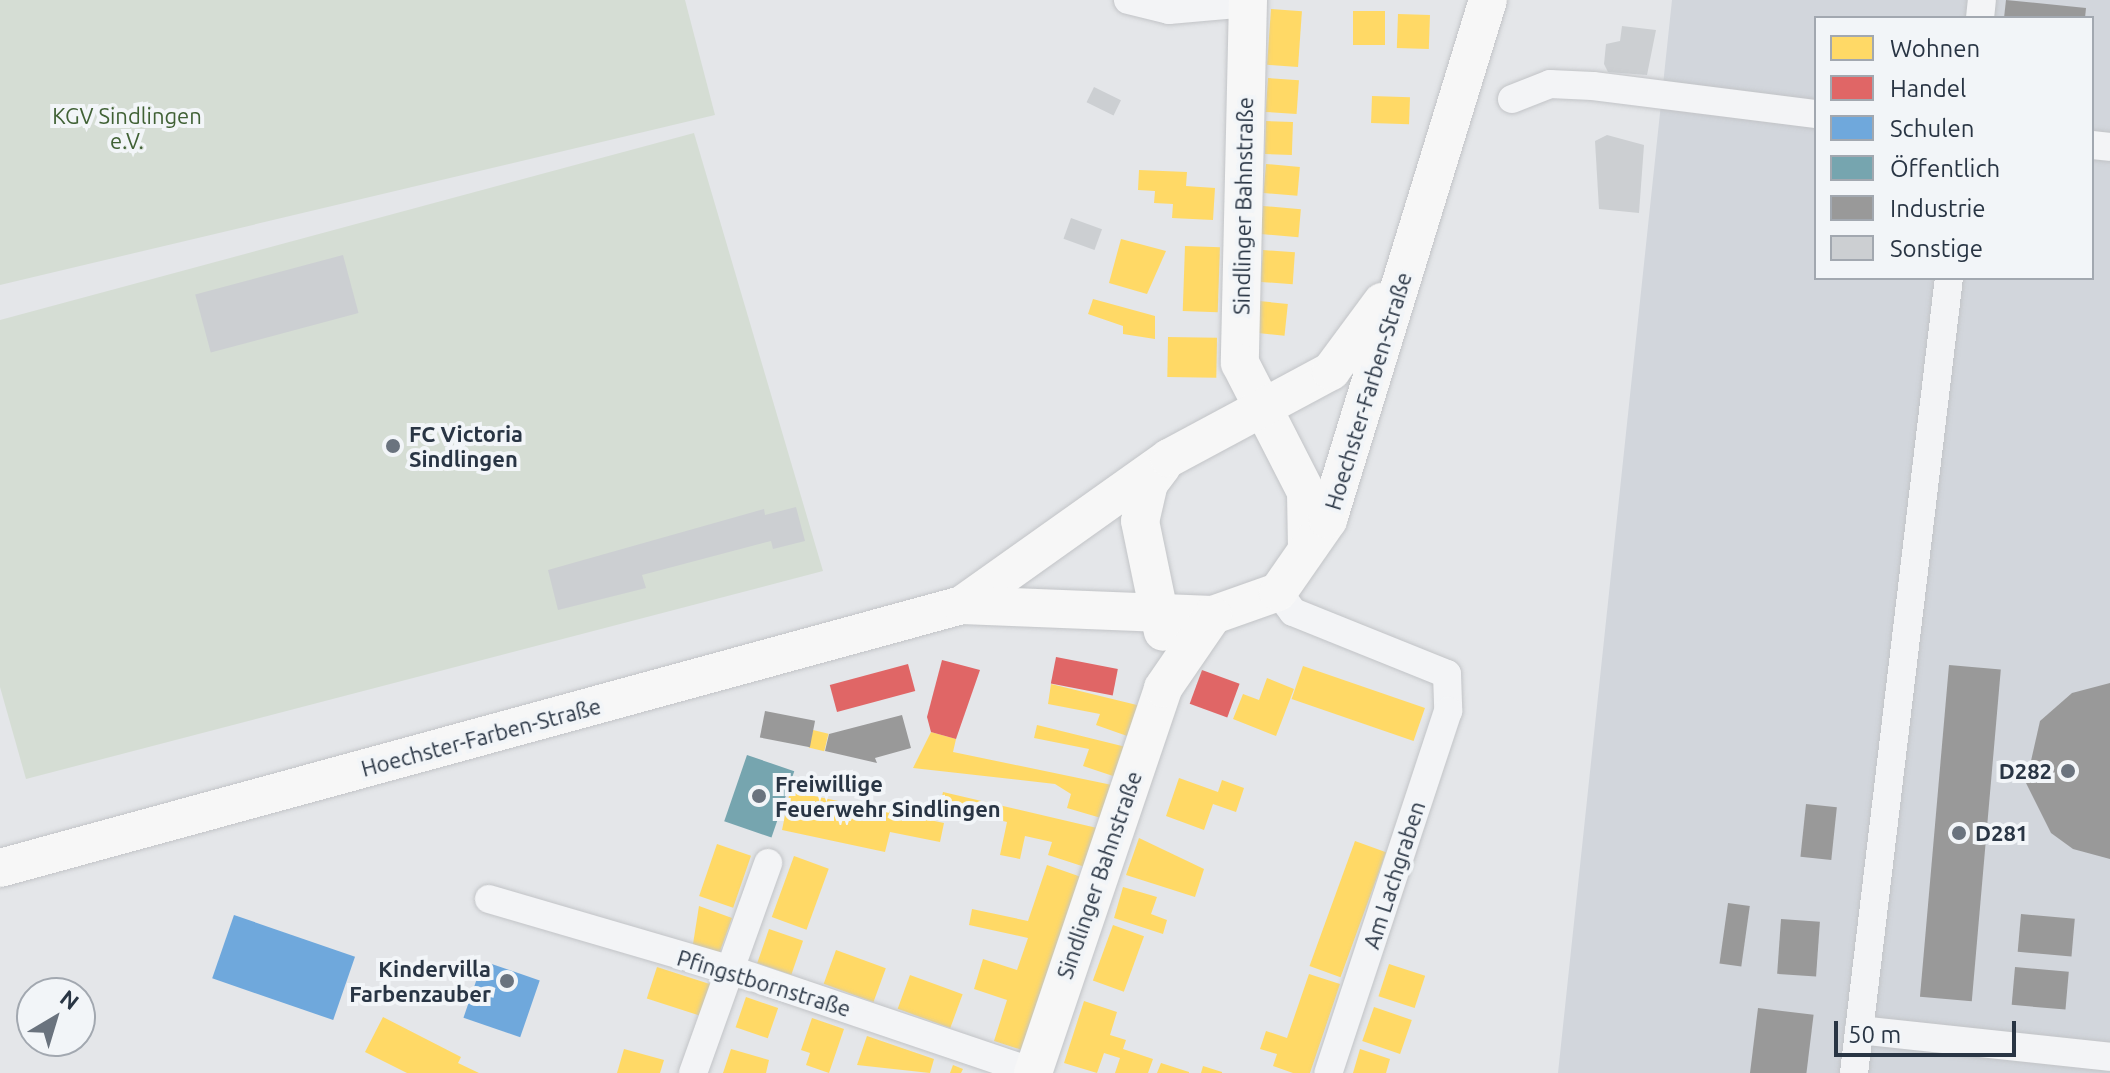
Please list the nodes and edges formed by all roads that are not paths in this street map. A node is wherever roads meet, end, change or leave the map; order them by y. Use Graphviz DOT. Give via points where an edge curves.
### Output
graph roads {
  1 [pos="1128,0"];
  2 [pos="1488,0"];
  3 [pos="1248,2"];
  4 [pos="1512,99"];
  5 [pos="1814,114"];
  6 [pos="1414,238"];
  7 [pos="1949,280"];
  8 [pos="1260,404"];
  9 [pos="1182,450"];
  10 [pos="1299,472"];
  11 [pos="1146,556"];
  12 [pos="1304,560"];
  13 [pos="1278,592"];
  14 [pos="962,605"];
  15 [pos="1161,611"];
  16 [pos="1221,613"];
  17 [pos="1167,678"];
  18 [pos="768,863"];
  19 [pos="0,868"];
  20 [pos="489,899"];
  21 [pos="729,969"];
  22 [pos="1859,1030"];
  23 [pos="2110,1057"];
  24 [pos="693,1073"];
  25 [pos="1034,1073"];
  26 [pos="1328,1073"];
  27 [pos="1854,1073"];
  1 -- 3 [label="street, Sindlinger Bahnstraße" via="1169,10"];
  2 -- 6 [label="main road, Hoechster-Farben-Straße"];
  3 -- 8 [label="main road, Sindlinger Bahnstraße" via="1240,351"];
  4 -- 5 [label="street" via="1550,84 1593,86"];
  6 -- 8 [label="main road, Hoechster-Farben-Straße" via="1370,327 1342,360"];
  6 -- 12 [label="main road, Hoechster-Farben-Straße" via="1328,520"];
  7 -- 22 [label="street"];
  8 -- 9 [label="main road, Hoechster-Farben-Straße"];
  8 -- 10 [label="main road, Sindlinger Bahnstraße"];
  9 -- 10 [label="main road" via="1250,440"];
  9 -- 11 [label="main road" via="1142,500"];
  9 -- 14 [label="main road, Hoechster-Farben-Straße"];
  10 -- 12 [label="main road" via="1312,521"];
  11 -- 15 [label="main road, Sindlinger Bahnstraße"];
  11 -- 16 [label="main road" via="1173,591"];
  12 -- 13 [label="main road, Hoechster-Farben-Straße"];
  13 -- 16 [label="main road, Hoechster-Farben-Straße"];
  13 -- 26 [label="street, Am Lachgraben" via="1293,612 1447,674 1448,711"];
  14 -- 15 [label="main road, Hoechster-Farben-Straße"];
  14 -- 19 [label="main road, Hoechster-Farben-Straße"];
  15 -- 16 [label="main road, Hoechster-Farben-Straße"];
  15 -- 17 [label="main road, Sindlinger Bahnstraße"];
  16 -- 17 [label="main road, Sindlinger Bahnstraße"];
  17 -- 25 [label="main road, Sindlinger Bahnstraße"];
  18 -- 21 [label="street"];
  20 -- 21 [label="street, Pfingstbornstraße"];
  21 -- 24 [label="street"];
  21 -- 25 [label="street, Pfingstbornstraße"];
  22 -- 23 [label="street"];
  22 -- 27 [label="street"];
}
